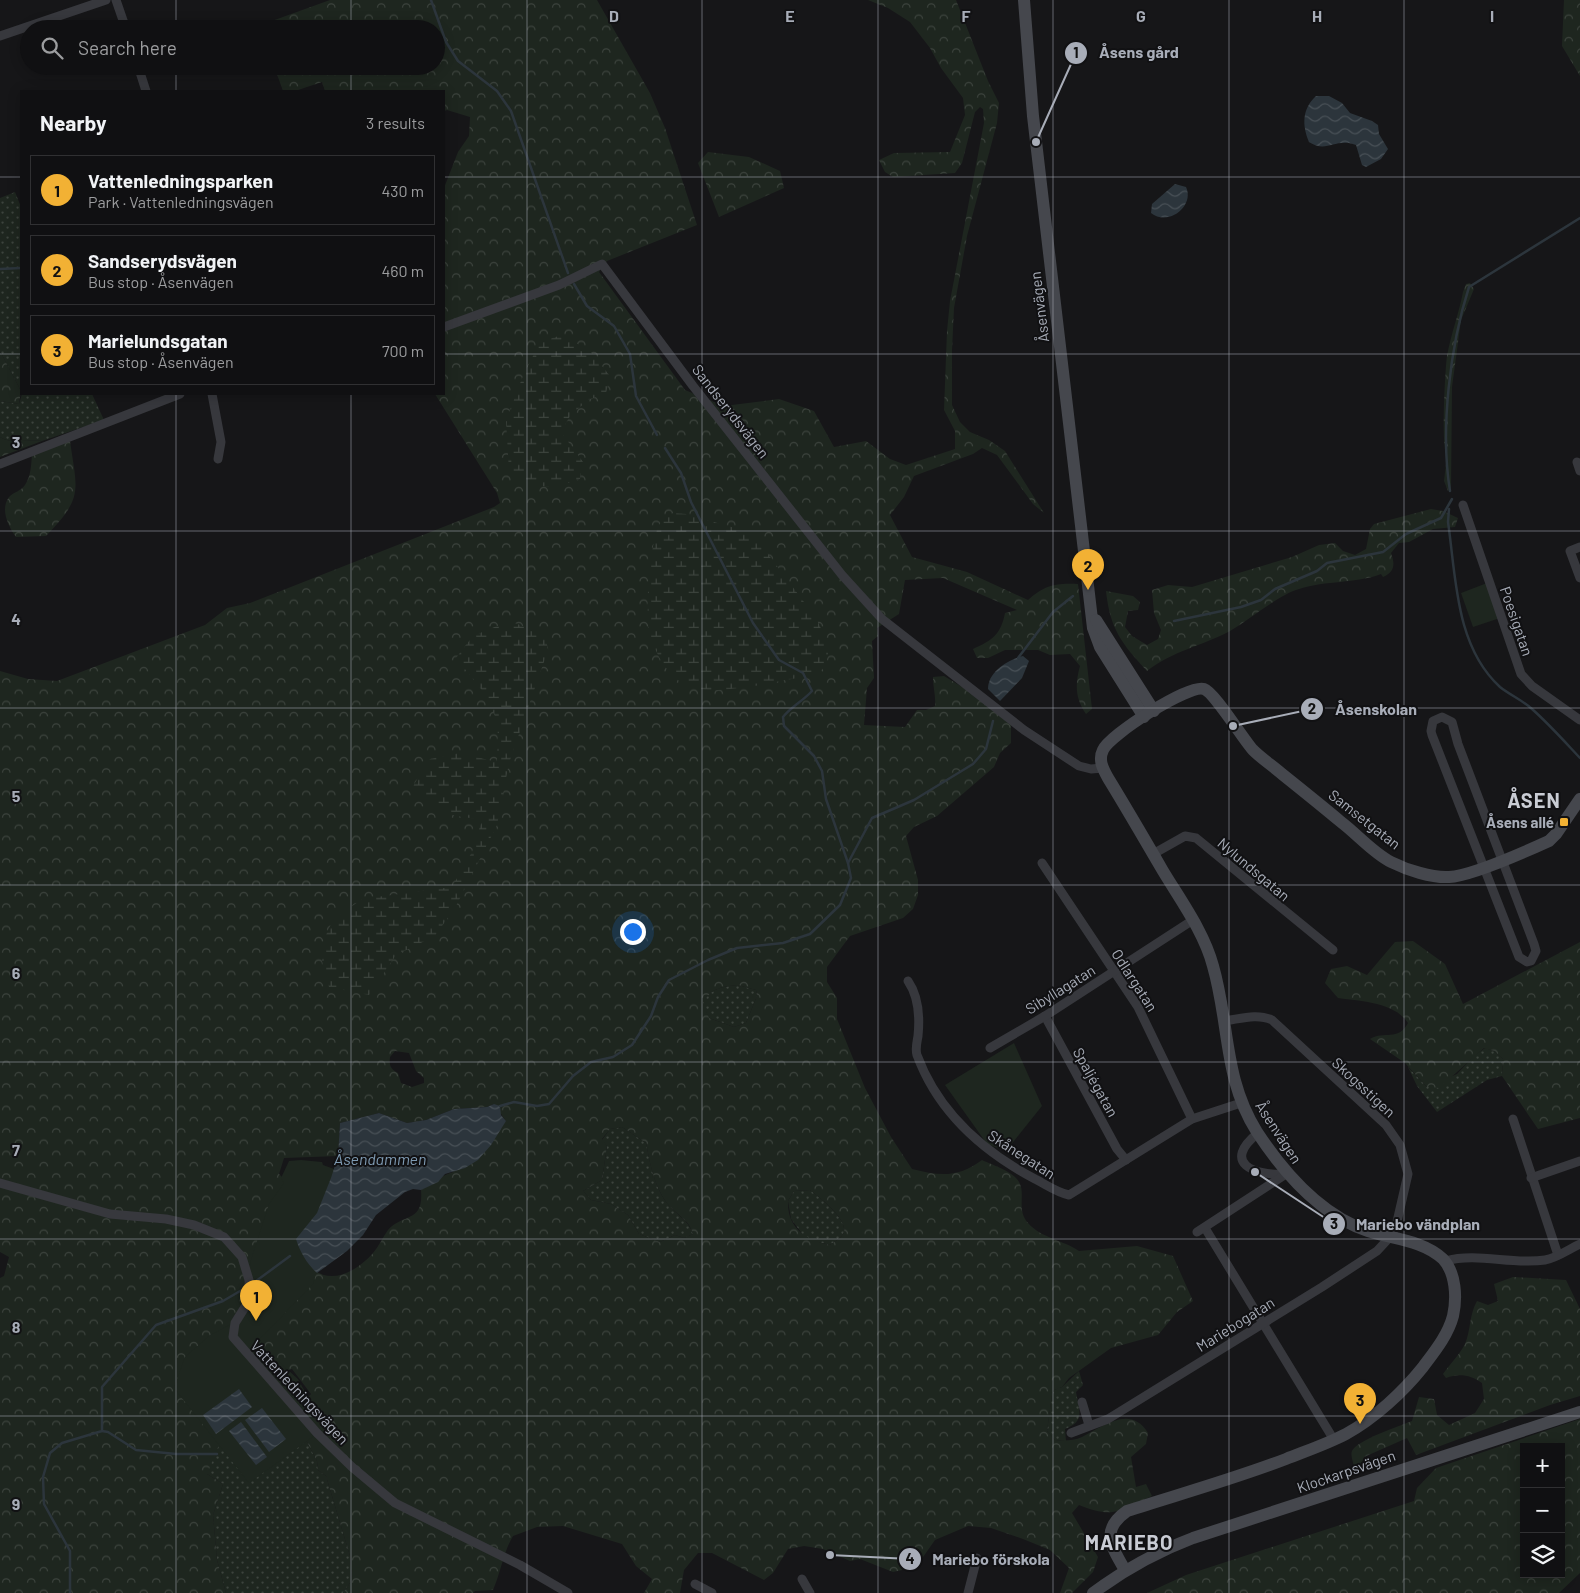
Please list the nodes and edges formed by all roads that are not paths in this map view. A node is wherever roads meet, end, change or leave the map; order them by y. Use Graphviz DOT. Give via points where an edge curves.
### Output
graph roads {
  1 [pos="106,0"];
  2 [pos="116,0"];
  3 [pos="1024,0"];
  4 [pos="47,20"];
  5 [pos="123,20"];
  6 [pos="20,29"];
  7 [pos="0,36"];
  8 [pos="141,75"];
  9 [pos="146,90"];
  10 [pos="445,327"];
  11 [pos="177,395"];
  12 [pos="212,395"];
  13 [pos="218,459"];
  14 [pos="0,464"];
  15 [pos="1462,505"];
  16 [pos="1580,548"];
  17 [pos="1580,578"];
  18 [pos="1149,714"];
  19 [pos="1580,720"];
  20 [pos="1103,768"];
  21 [pos="1580,799"];
  22 [pos="1153,854"];
  23 [pos="1503,860"];
  24 [pos="1042,863"];
  25 [pos="1484,867"];
  26 [pos="1193,920"];
  27 [pos="1333,950"];
  28 [pos="1113,972"];
  29 [pos="908,981"];
  30 [pos="1045,1016"];
  31 [pos="1224,1022"];
  32 [pos="990,1048"];
  33 [pos="1240,1103"];
  34 [pos="1192,1119"];
  35 [pos="1513,1119"];
  36 [pos="1258,1133"];
  37 [pos="1126,1160"];
  38 [pos="1580,1161"];
  39 [pos="1286,1174"];
  40 [pos="1531,1178"];
  41 [pos="0,1183"];
  42 [pos="1390,1237"];
  43 [pos="1580,1244"];
  44 [pos="1558,1255"];
  45 [pos="1444,1261"];
  46 [pos="1262,1323"];
  47 [pos="1082,1402"];
  48 [pos="1580,1412"];
  49 [pos="1089,1425"];
  50 [pos="1072,1434"];
  51 [pos="1334,1440"];
  52 [pos="976,1558"];
  53 [pos="1125,1570"];
  54 [pos="802,1579"];
  55 [pos="695,1584"];
  56 [pos="568,1593"];
  57 [pos="712,1593"];
  58 [pos="810,1593"];
  59 [pos="968,1593"];
  60 [pos="1093,1593"];
  1 -- 4 [label="street"];
  2 -- 5 [label="street"];
  3 -- 18 [label="street, Åsenvägen" via="1033,116 1093,628 1100,647"];
  6 -- 7 [label="street"];
  8 -- 9 [label="street"];
  10 -- 20 [label="street, Sandserydsvägen" via="559,285 602,264 842,575 882,619 1031,735 1079,766"];
  11 -- 14 [label="street"];
  12 -- 13 [label="street" via="221,442"];
  15 -- 19 [label="street, Poesigatan" via="1521,674 1532,686"];
  16 -- 17 [label="street" via="1570,551"];
  18 -- 20 [label="street" via="1107,742 1101,757"];
  18 -- 25 [label="street, Samsetgatan" via="1187,692 1205,689 1254,751 1390,862 1450,877"];
  20 -- 22 [label="street, Åsenvägen"];
  21 -- 23 [label="street, Samsetgatan" via="1549,841"];
  22 -- 26 [label="street, Åsenvägen"];
  22 -- 27 [label="street, Nylundsgatan" via="1185,836 1196,838"];
  23 -- 25 [label="street, Samsetgatan"];
  23 -- 25 [label="street" via="1536,948 1531,961 1519,957"];
  23 -- 25 [label="street" via="1452,722 1448,718 1437,718 1431,731"];
  24 -- 28 [label="street, Odlargatan"];
  26 -- 28 [label="street, Sibyllagatan"];
  26 -- 31 [label="street, Åsenvägen" via="1213,965"];
  28 -- 30 [label="street, Sibyllagatan"];
  28 -- 34 [label="street, Odlargatan" via="1138,1006"];
  29 -- 37 [label="street, Skånegatan" via="916,993 918,1008 916,1053 942,1104 979,1144 1055,1192 1069,1195"];
  30 -- 32 [label="street, Sibyllagatan"];
  30 -- 37 [label="street, Spaljégatan"];
  31 -- 33 [label="street, Åsenvägen" via="1230,1066"];
  31 -- 42 [label="street, Skogsstigen" via="1255,1017 1272,1020 1394,1134 1406,1160 1408,1174 1396,1226"];
  33 -- 34 [label="street, Skånegatan"];
  33 -- 36 [label="street, Åsenvägen"];
  34 -- 37 [label="street, Skånegatan"];
  35 -- 40 [label="street"];
  36 -- 39 [label="street, Åsenvägen"];
  36 -- 39 [label="street" via="1243,1150 1247,1166 1255,1172"];
  38 -- 40 [label="street"];
  39 -- 42 [label="street, Åsenvägen" via="1348,1224"];
  39 -- 46 [label="street" via="1201,1230"];
  40 -- 44 [label="street"];
  41 -- 56 [label="street, Vattenledningsvägen" via="110,1214 166,1219 224,1237 239,1251 249,1280 250,1294 235,1324 233,1337 317,1433 395,1502"];
  42 -- 45 [label="street, Åsenvägen" via="1434,1252"];
  42 -- 46 [label="street, Mariebogatan" via="1377,1251"];
  43 -- 44 [label="street"];
  44 -- 45 [label="street" via="1534,1261 1462,1257"];
  45 -- 51 [label="street" via="1456,1294 1451,1323 1441,1342 1414,1377 1389,1402"];
  46 -- 49 [label="street, Mariebogatan" via="1108,1419"];
  46 -- 51 [label="street"];
  47 -- 49 [label="street"];
  48 -- 53 [label="street, Klockarpsvägen" via="1193,1538"];
  49 -- 50 [label="street, Mariebogatan"];
  51 -- 53 [label="street" via="1263,1468 1127,1511 1114,1522 1110,1534"];
  52 -- 59 [label="street"];
  53 -- 60 [label="street"];
  54 -- 58 [label="street"];
  55 -- 57 [label="street"];
}
